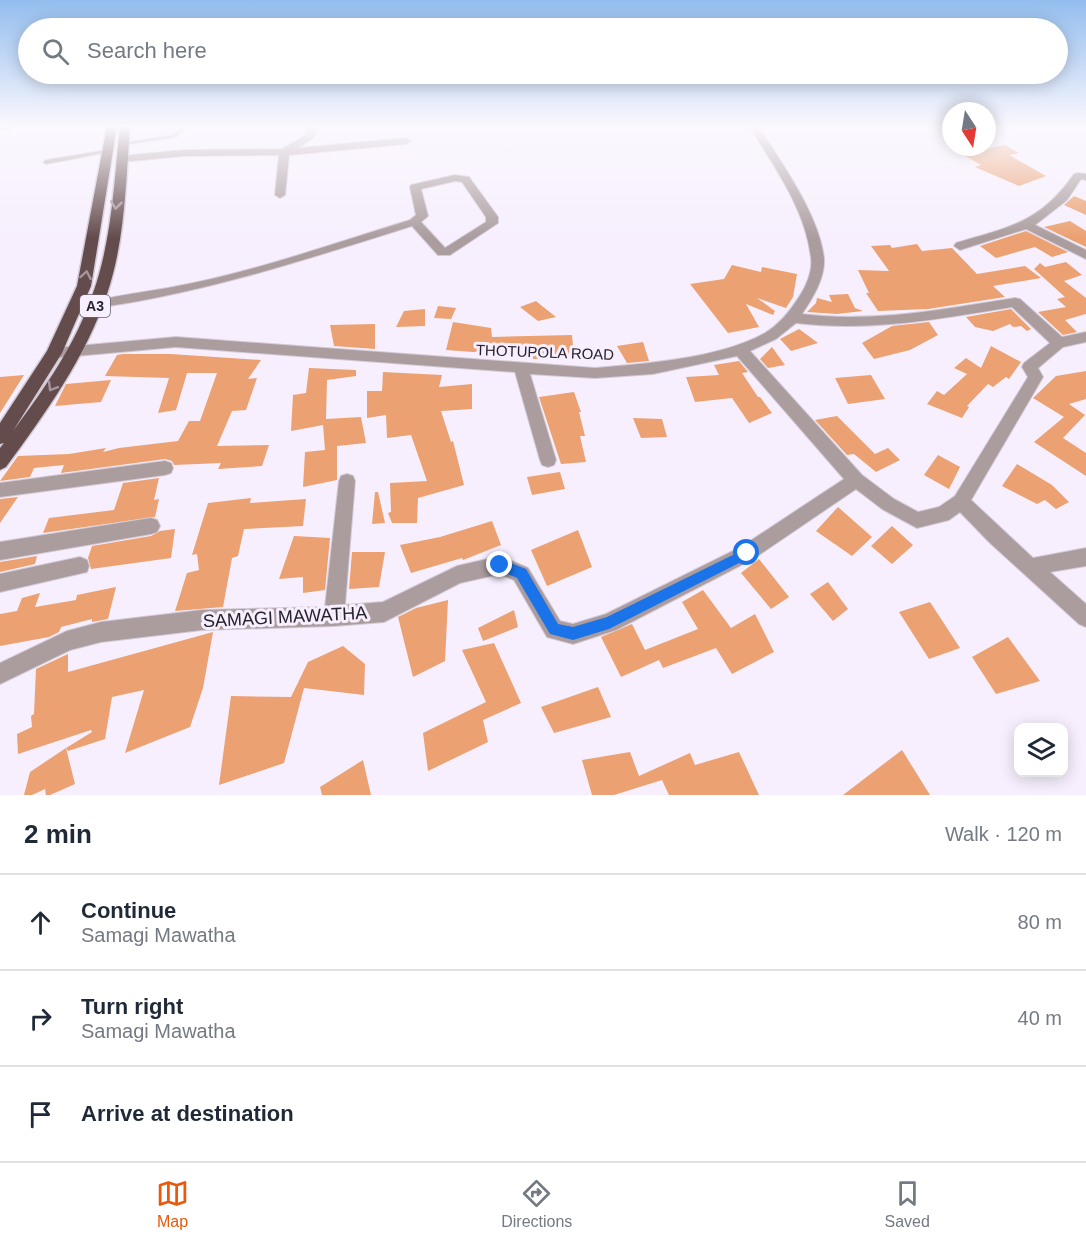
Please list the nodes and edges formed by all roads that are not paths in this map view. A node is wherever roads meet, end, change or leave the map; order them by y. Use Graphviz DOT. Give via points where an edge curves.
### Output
graph roads {
  1 [pos="105,163"];
  2 [pos="121,163"];
  3 [pos="283,163"];
  4 [pos="777,163"];
  5 [pos="1086,177"];
  6 [pos="280,195"];
  7 [pos="414,222"];
  8 [pos="1027,225"];
  9 [pos="960,246"];
  10 [pos="1086,255"];
  11 [pos="96,304"];
  12 [pos="793,318"];
  13 [pos="1086,337"];
  14 [pos="1059,343"];
  15 [pos="740,350"];
  16 [pos="72,352"];
  17 [pos="54,353"];
  18 [pos="521,369"];
  19 [pos="0,437"];
  20 [pos="548,460"];
  21 [pos="0,462"];
  22 [pos="165,468"];
  23 [pos="856,480"];
  24 [pos="347,481"];
  25 [pos="0,490"];
  26 [pos="961,501"];
  27 [pos="151,526"];
  28 [pos="0,551"];
  29 [pos="1086,556"];
  30 [pos="80,566"];
  31 [pos="1029,567"];
  32 [pos="0,583"];
  33 [pos="334,616"];
  34 [pos="1086,617"];
  35 [pos="0,674"];
  17 -- 1 [label="highway, A3, one-way" via="84,286"];
  2 -- 11 [label="highway, A3, one-way" via="110,248"];
  3 -- 6 [label="street"];
  4 -- 12 [label="street, THOTUPOLA ROAD" via="806,216 818,260 811,289"];
  5 -- 8 [label="street" via="1078,176 1063,198"];
  7 -- 7 [label="street" via="446,252 492,223 492,217 461,177 415,187 422,216"];
  7 -- 11 [label="street" via="191,287"];
  8 -- 9 [label="street"];
  8 -- 10 [label="street"];
  11 -- 16 [label="highway, A3"];
  12 -- 14 [label="street" via="854,323 1015,303"];
  12 -- 15 [label="street, THOTUPOLA ROAD" via="771,336"];
  13 -- 14 [label="street"];
  14 -- 26 [label="street" via="1029,367 1036,377"];
  15 -- 18 [label="street, THOTUPOLA ROAD" via="653,369 595,373"];
  15 -- 23 [label="street"];
  16 -- 17 [label="street, THOTUPOLA ROAD"];
  16 -- 18 [label="street, THOTUPOLA ROAD" via="176,342"];
  16 -- 21 [label="highway, A3, one-way" via="38,410"];
  17 -- 19 [label="highway, A3"];
  18 -- 20 [label="street"];
  22 -- 25 [label="street"];
  23 -- 26 [label="street" via="917,520 944,514"];
  23 -- 33 [label="street, SAMAGI MAWATHA" via="747,553 609,623 573,634 554,630 521,574 500,565 457,575 384,612"];
  24 -- 33 [label="street"];
  26 -- 31 [label="street"];
  27 -- 28 [label="street"];
  29 -- 31 [label="street"];
  30 -- 32 [label="street"];
  31 -- 34 [label="street"];
  33 -- 35 [label="street, SAMAGI MAWATHA" via="202,620 101,632 67,641"];
}
